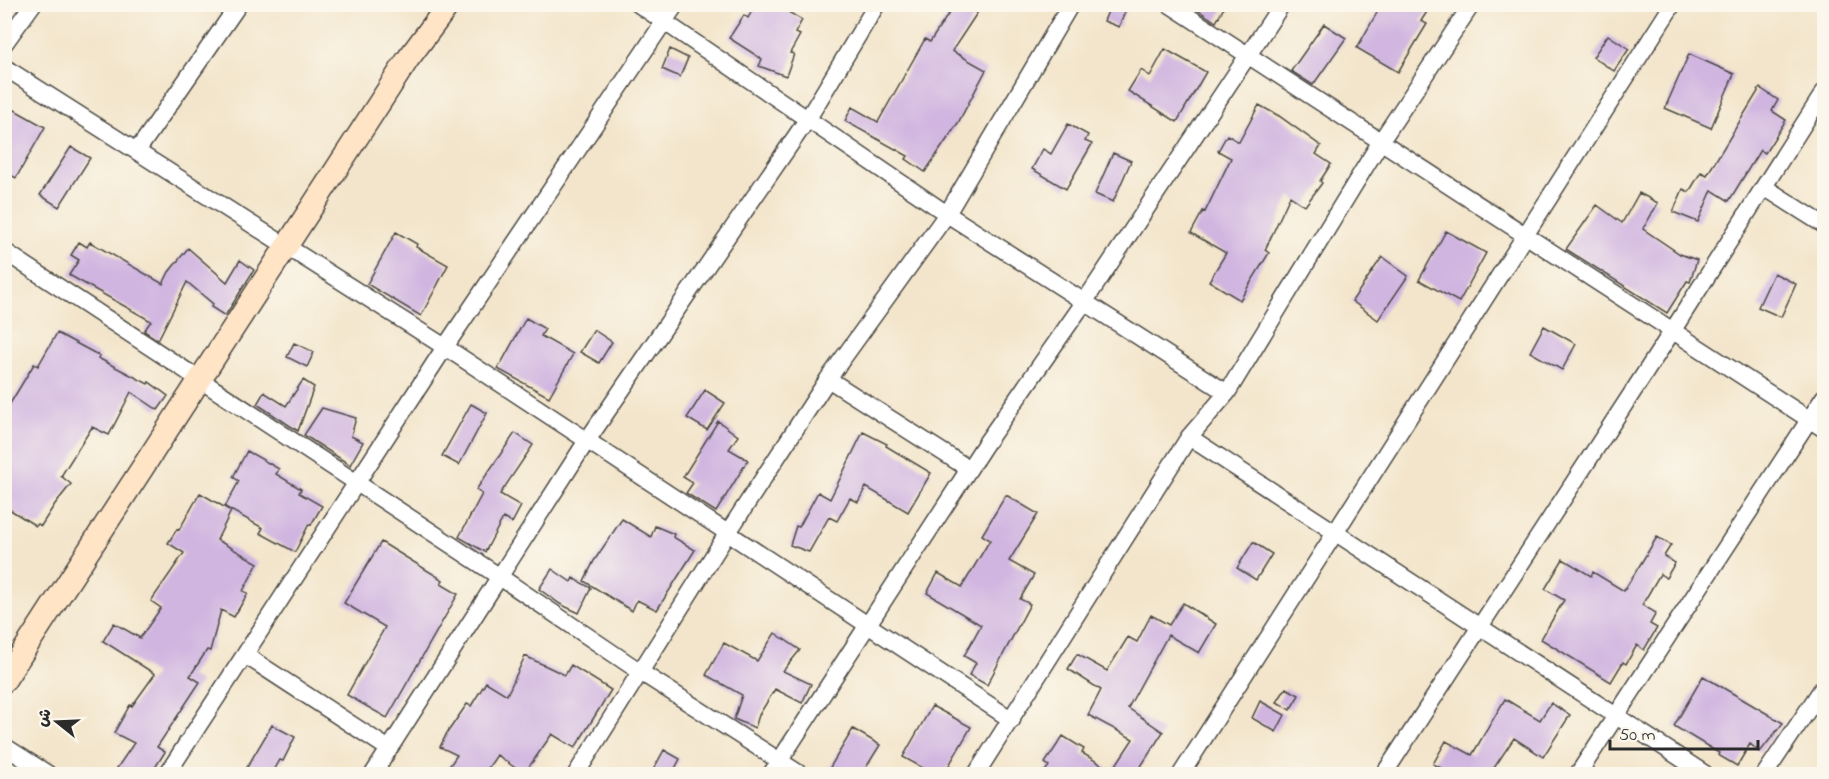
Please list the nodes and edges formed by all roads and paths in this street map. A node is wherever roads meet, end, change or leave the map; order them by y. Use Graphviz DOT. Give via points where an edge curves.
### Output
graph roads {
  1 [pos="33,4"];
  2 [pos="239,4"];
  3 [pos="449,4"];
  4 [pos="638,4"];
  5 [pos="676,4"];
  6 [pos="877,4"];
  7 [pos="1071,4"];
  8 [pos="1169,4"];
  9 [pos="1282,4"];
  10 [pos="1472,4"];
  11 [pos="1673,4"];
  12 [pos="665,22"];
  13 [pos="4,44"];
  14 [pos="1248,57"];
  15 [pos="4,67"];
  16 [pos="1824,92"];
  17 [pos="807,120"];
  18 [pos="1381,141"];
  19 [pos="137,151"];
  20 [pos="1764,187"];
  21 [pos="947,214"];
  22 [pos="1824,225"];
  23 [pos="1526,234"];
  24 [pos="287,246"];
  25 [pos="4,251"];
  26 [pos="1085,301"];
  27 [pos="1673,330"];
  28 [pos="445,348"];
  29 [pos="828,379"];
  30 [pos="200,380"];
  31 [pos="1227,393"];
  32 [pos="1824,397"];
  33 [pos="1810,419"];
  34 [pos="1824,429"];
  35 [pos="1189,437"];
  36 [pos="586,442"];
  37 [pos="969,468"];
  38 [pos="358,484"];
  39 [pos="727,534"];
  40 [pos="1334,534"];
  41 [pos="500,577"];
  42 [pos="868,626"];
  43 [pos="1479,628"];
  44 [pos="246,655"];
  45 [pos="642,673"];
  46 [pos="4,681"];
  47 [pos="1824,686"];
  48 [pos="1617,717"];
  49 [pos="1011,720"];
  50 [pos="4,746"];
  51 [pos="389,749"];
  52 [pos="775,768"];
  53 [pos="984,772"];
  54 [pos="48,774"];
  55 [pos="168,774"];
  56 [pos="373,774"];
  57 [pos="576,774"];
  58 [pos="800,774"];
  59 [pos="1181,774"];
  60 [pos="1384,774"];
  61 [pos="1578,774"];
  62 [pos="1705,774"];
  63 [pos="1765,774"];
  1 -- 13 [label="street"];
  2 -- 19 [label="street"];
  3 -- 24 [label="street" via="408,59"];
  4 -- 12 [label="street"];
  5 -- 12 [label="street"];
  6 -- 17 [label="street"];
  7 -- 21 [label="street"];
  8 -- 14 [label="street"];
  9 -- 14 [label="street"];
  10 -- 18 [label="street"];
  11 -- 23 [label="street"];
  12 -- 17 [label="street"];
  12 -- 28 [label="street"];
  14 -- 18 [label="street"];
  14 -- 26 [label="street"];
  15 -- 19 [label="street"];
  16 -- 20 [label="street"];
  17 -- 21 [label="street"];
  17 -- 36 [label="street"];
  18 -- 23 [label="street"];
  18 -- 31 [label="street"];
  19 -- 24 [label="street"];
  20 -- 22 [label="street"];
  20 -- 27 [label="street"];
  21 -- 26 [label="street"];
  21 -- 29 [label="street"];
  23 -- 27 [label="street"];
  23 -- 40 [label="street"];
  24 -- 28 [label="street"];
  24 -- 30 [label="street"];
  25 -- 30 [label="street"];
  26 -- 31 [label="street"];
  26 -- 37 [label="street"];
  27 -- 33 [label="street"];
  27 -- 43 [label="street"];
  28 -- 36 [label="street"];
  28 -- 38 [label="street"];
  29 -- 37 [label="street"];
  29 -- 39 [label="street"];
  30 -- 38 [label="street"];
  30 -- 46 [label="street"];
  31 -- 35 [label="street"];
  32 -- 33 [label="street"];
  33 -- 34 [label="street"];
  33 -- 48 [label="street"];
  35 -- 40 [label="street"];
  35 -- 49 [label="street"];
  36 -- 39 [label="street"];
  36 -- 41 [label="street"];
  37 -- 42 [label="street"];
  38 -- 41 [label="street"];
  38 -- 44 [label="street"];
  39 -- 42 [label="street"];
  39 -- 45 [label="street"];
  40 -- 43 [label="street"];
  40 -- 59 [label="street"];
  41 -- 45 [label="street"];
  41 -- 51 [label="street"];
  42 -- 49 [label="street"];
  42 -- 52 [label="street"];
  43 -- 48 [label="street"];
  43 -- 60 [label="street"];
  44 -- 51 [label="street"];
  44 -- 55 [label="street"];
  45 -- 52 [label="street"];
  45 -- 57 [label="street"];
  47 -- 63 [label="street"];
  48 -- 61 [label="street"];
  48 -- 62 [label="street"];
  49 -- 53 [label="street"];
  50 -- 54 [label="street"];
  51 -- 56 [label="street"];
  52 -- 58 [label="street"];
}
